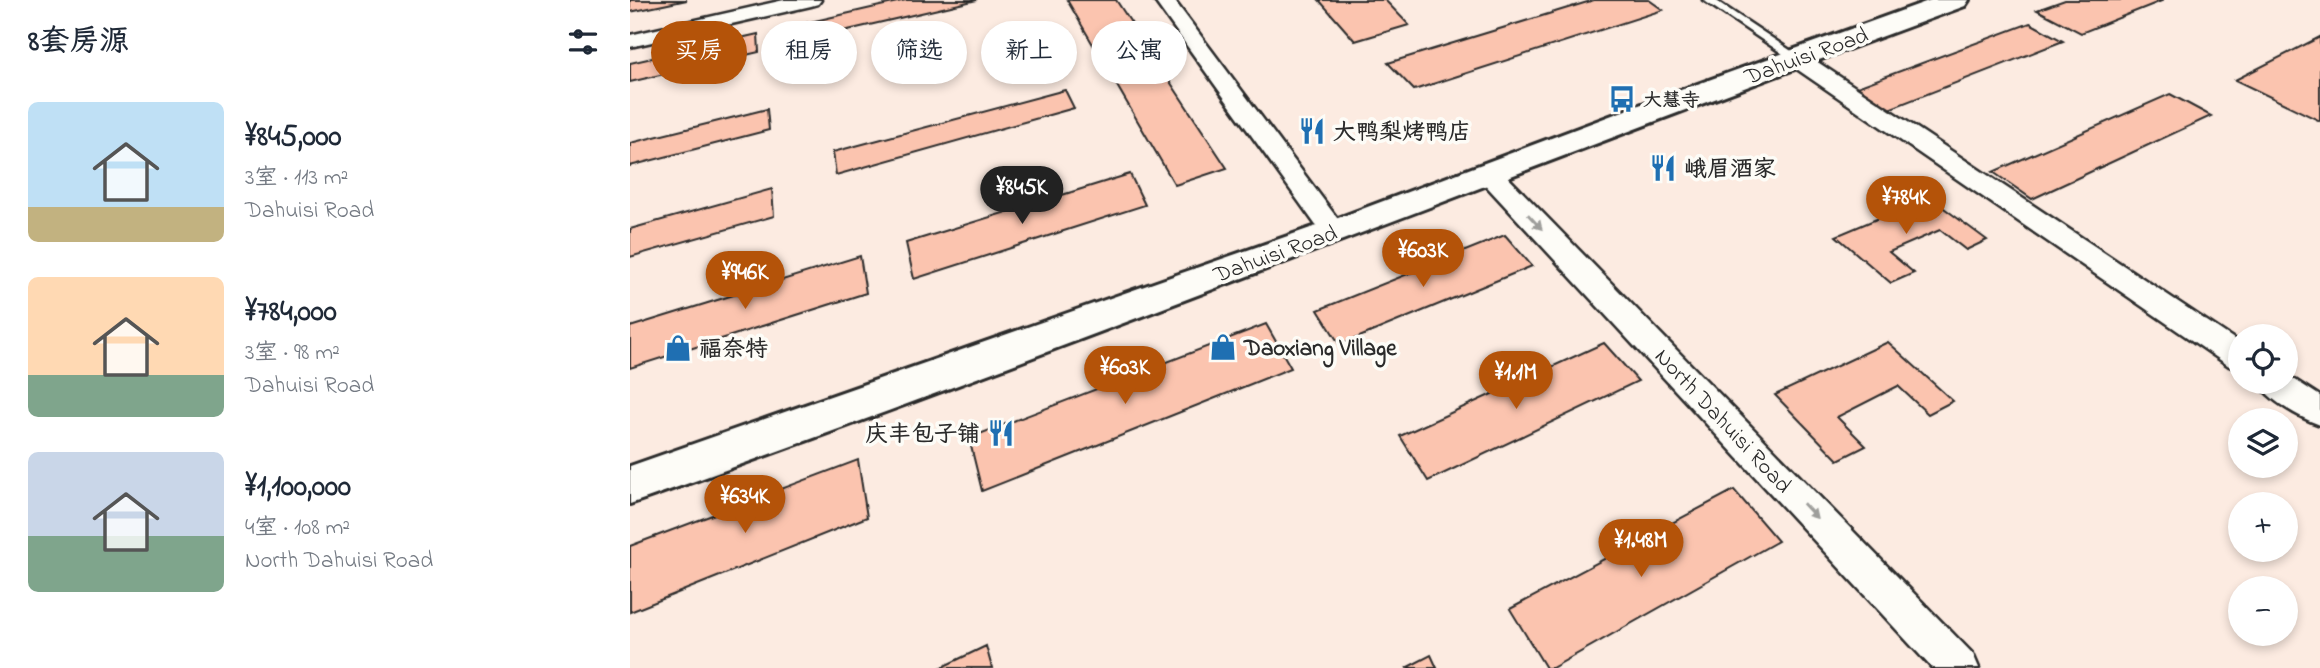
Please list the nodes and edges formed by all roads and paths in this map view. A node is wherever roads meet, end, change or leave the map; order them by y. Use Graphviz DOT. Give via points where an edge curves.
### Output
graph roads {
  1 [pos="811,0"];
  2 [pos="1164,0"];
  3 [pos="1708,0"];
  4 [pos="1956,0"];
  5 [pos="630,41"];
  6 [pos="1796,58"];
  7 [pos="1489,172"];
  8 [pos="1334,232"];
  9 [pos="2228,350"];
  10 [pos="2292,394"];
  11 [pos="2320,412"];
  12 [pos="630,485"];
  13 [pos="1959,668"];
  1 -- 5 [label="street"];
  2 -- 8 [label="street"];
  3 -- 6 [label="lane"];
  4 -- 6 [label="street, Dahuisi Road"];
  6 -- 7 [label="street, Dahuisi Road"];
  6 -- 9 [label="street"];
  7 -- 8 [label="street, Dahuisi Road"];
  7 -- 13 [label="street, North Dahuisi Road, one-way"];
  8 -- 12 [label="street, Dahuisi Road"];
  10 -- 11 [label="street"];
}
